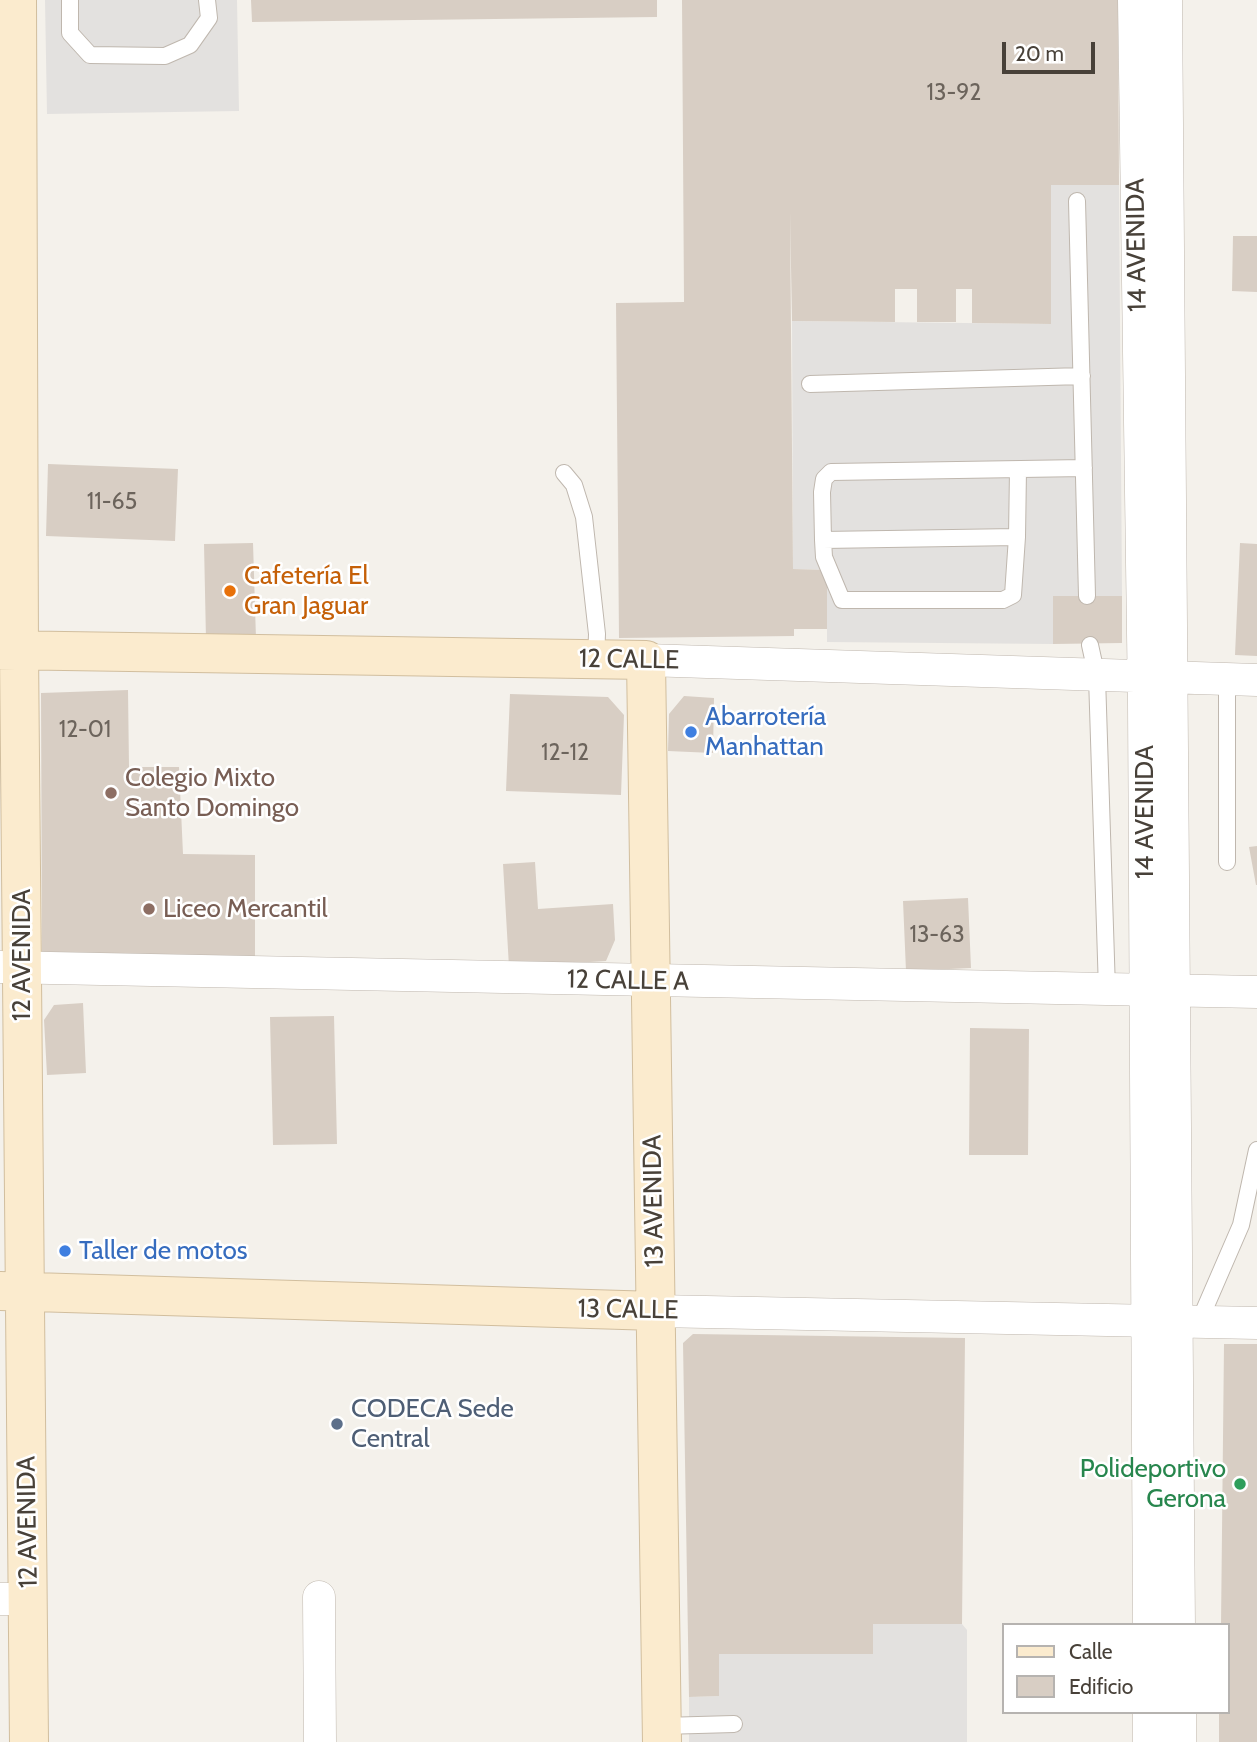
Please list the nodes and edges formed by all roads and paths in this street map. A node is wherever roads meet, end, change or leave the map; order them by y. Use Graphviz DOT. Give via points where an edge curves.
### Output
graph roads {
  1 [pos="17,0"];
  2 [pos="70,0"];
  3 [pos="207,0"];
  4 [pos="1134,0"];
  5 [pos="1166,0"];
  6 [pos="1077,201"];
  7 [pos="9,216"];
  8 [pos="1082,376"];
  9 [pos="810,384"];
  10 [pos="1084,468"];
  11 [pos="1018,470"];
  12 [pos="564,472"];
  13 [pos="1017,537"];
  14 [pos="823,540"];
  15 [pos="1087,596"];
  16 [pos="1090,645"];
  17 [pos="10,650"];
  18 [pos="596,660"];
  19 [pos="646,660"];
  20 [pos="1097,677"];
  21 [pos="1158,679"];
  22 [pos="1242,680"];
  23 [pos="1227,862"];
  24 [pos="12,968"];
  25 [pos="651,981"];
  26 [pos="1107,990"];
  27 [pos="1160,992"];
  28 [pos="1257,992"];
  29 [pos="1257,1150"];
  30 [pos="12,1291"];
  31 [pos="656,1311"];
  32 [pos="1175,1321"];
  33 [pos="1257,1323"];
  34 [pos="319,1597"];
  35 [pos="15,1599"];
  36 [pos="1149,1623"];
  37 [pos="1179,1623"];
  38 [pos="1149,1714"];
  39 [pos="1180,1714"];
  40 [pos="734,1724"];
  41 [pos="662,1734"];
  42 [pos="29,1742"];
  43 [pos="320,1742"];
  44 [pos="1149,1742"];
  45 [pos="1180,1742"];
  1 -- 7 [label="street, 12 AVENIDA"];
  2 -- 3 [label="lane" via="70,33 90,55 165,56 190,45 209,18"];
  4 -- 21 [label="street, 14 AVENIDA"];
  5 -- 21 [label="street, 14 AVENIDA"];
  6 -- 8 [label="lane"];
  7 -- 17 [label="street, 12 AVENIDA"];
  8 -- 9 [label="lane"];
  8 -- 10 [label="lane"];
  10 -- 11 [label="lane"];
  10 -- 15 [label="lane"];
  11 -- 13 [label="lane"];
  11 -- 14 [label="lane" via="831,472 824,479 822,492"];
  12 -- 18 [label="lane" via="574,485 584,517"];
  13 -- 14 [label="lane"];
  13 -- 14 [label="lane" via="1013,595 1003,600 842,600 824,557"];
  16 -- 20 [label="lane"];
  17 -- 18 [label="street, 12 CALLE"];
  17 -- 24 [label="street, 12 AVENIDA"];
  18 -- 19 [label="street, 12 CALLE"];
  19 -- 20 [label="street, 12 CALLE"];
  19 -- 25 [label="street, 13 AVENIDA"];
  20 -- 21 [label="street, 12 CALLE"];
  20 -- 26 [label="lane"];
  21 -- 22 [label="street, 12 CALLE"];
  21 -- 27 [label="street, 14 AVENIDA"];
  22 -- 23 [label="lane"];
  24 -- 25 [label="street, 12 CALLE A"];
  24 -- 30 [label="street, 12 AVENIDA"];
  25 -- 26 [label="street, 12 CALLE A"];
  25 -- 31 [label="street, 13 AVENIDA"];
  26 -- 27 [label="street, 12 CALLE A"];
  27 -- 28 [label="street, 12 CALLE A"];
  27 -- 32 [label="street, 14 AVENIDA"];
  29 -- 32 [label="lane" via="1241,1224"];
  30 -- 31 [label="street, 13 CALLE"];
  30 -- 35 [label="street, 12 AVENIDA"];
  31 -- 32 [label="street, 13 CALLE"];
  31 -- 41 [label="street, 13 AVENIDA"];
  32 -- 33 [label="street, 13 CALLE"];
  32 -- 36 [label="street, 14 AVENIDA"];
  32 -- 37 [label="street, 14 AVENIDA"];
  34 -- 43 [label="street"];
  35 -- 42 [label="street, 12 AVENIDA"];
  38 -- 44 [label="street"];
  39 -- 45 [label="street"];
  40 -- 41 [label="lane"];
}
